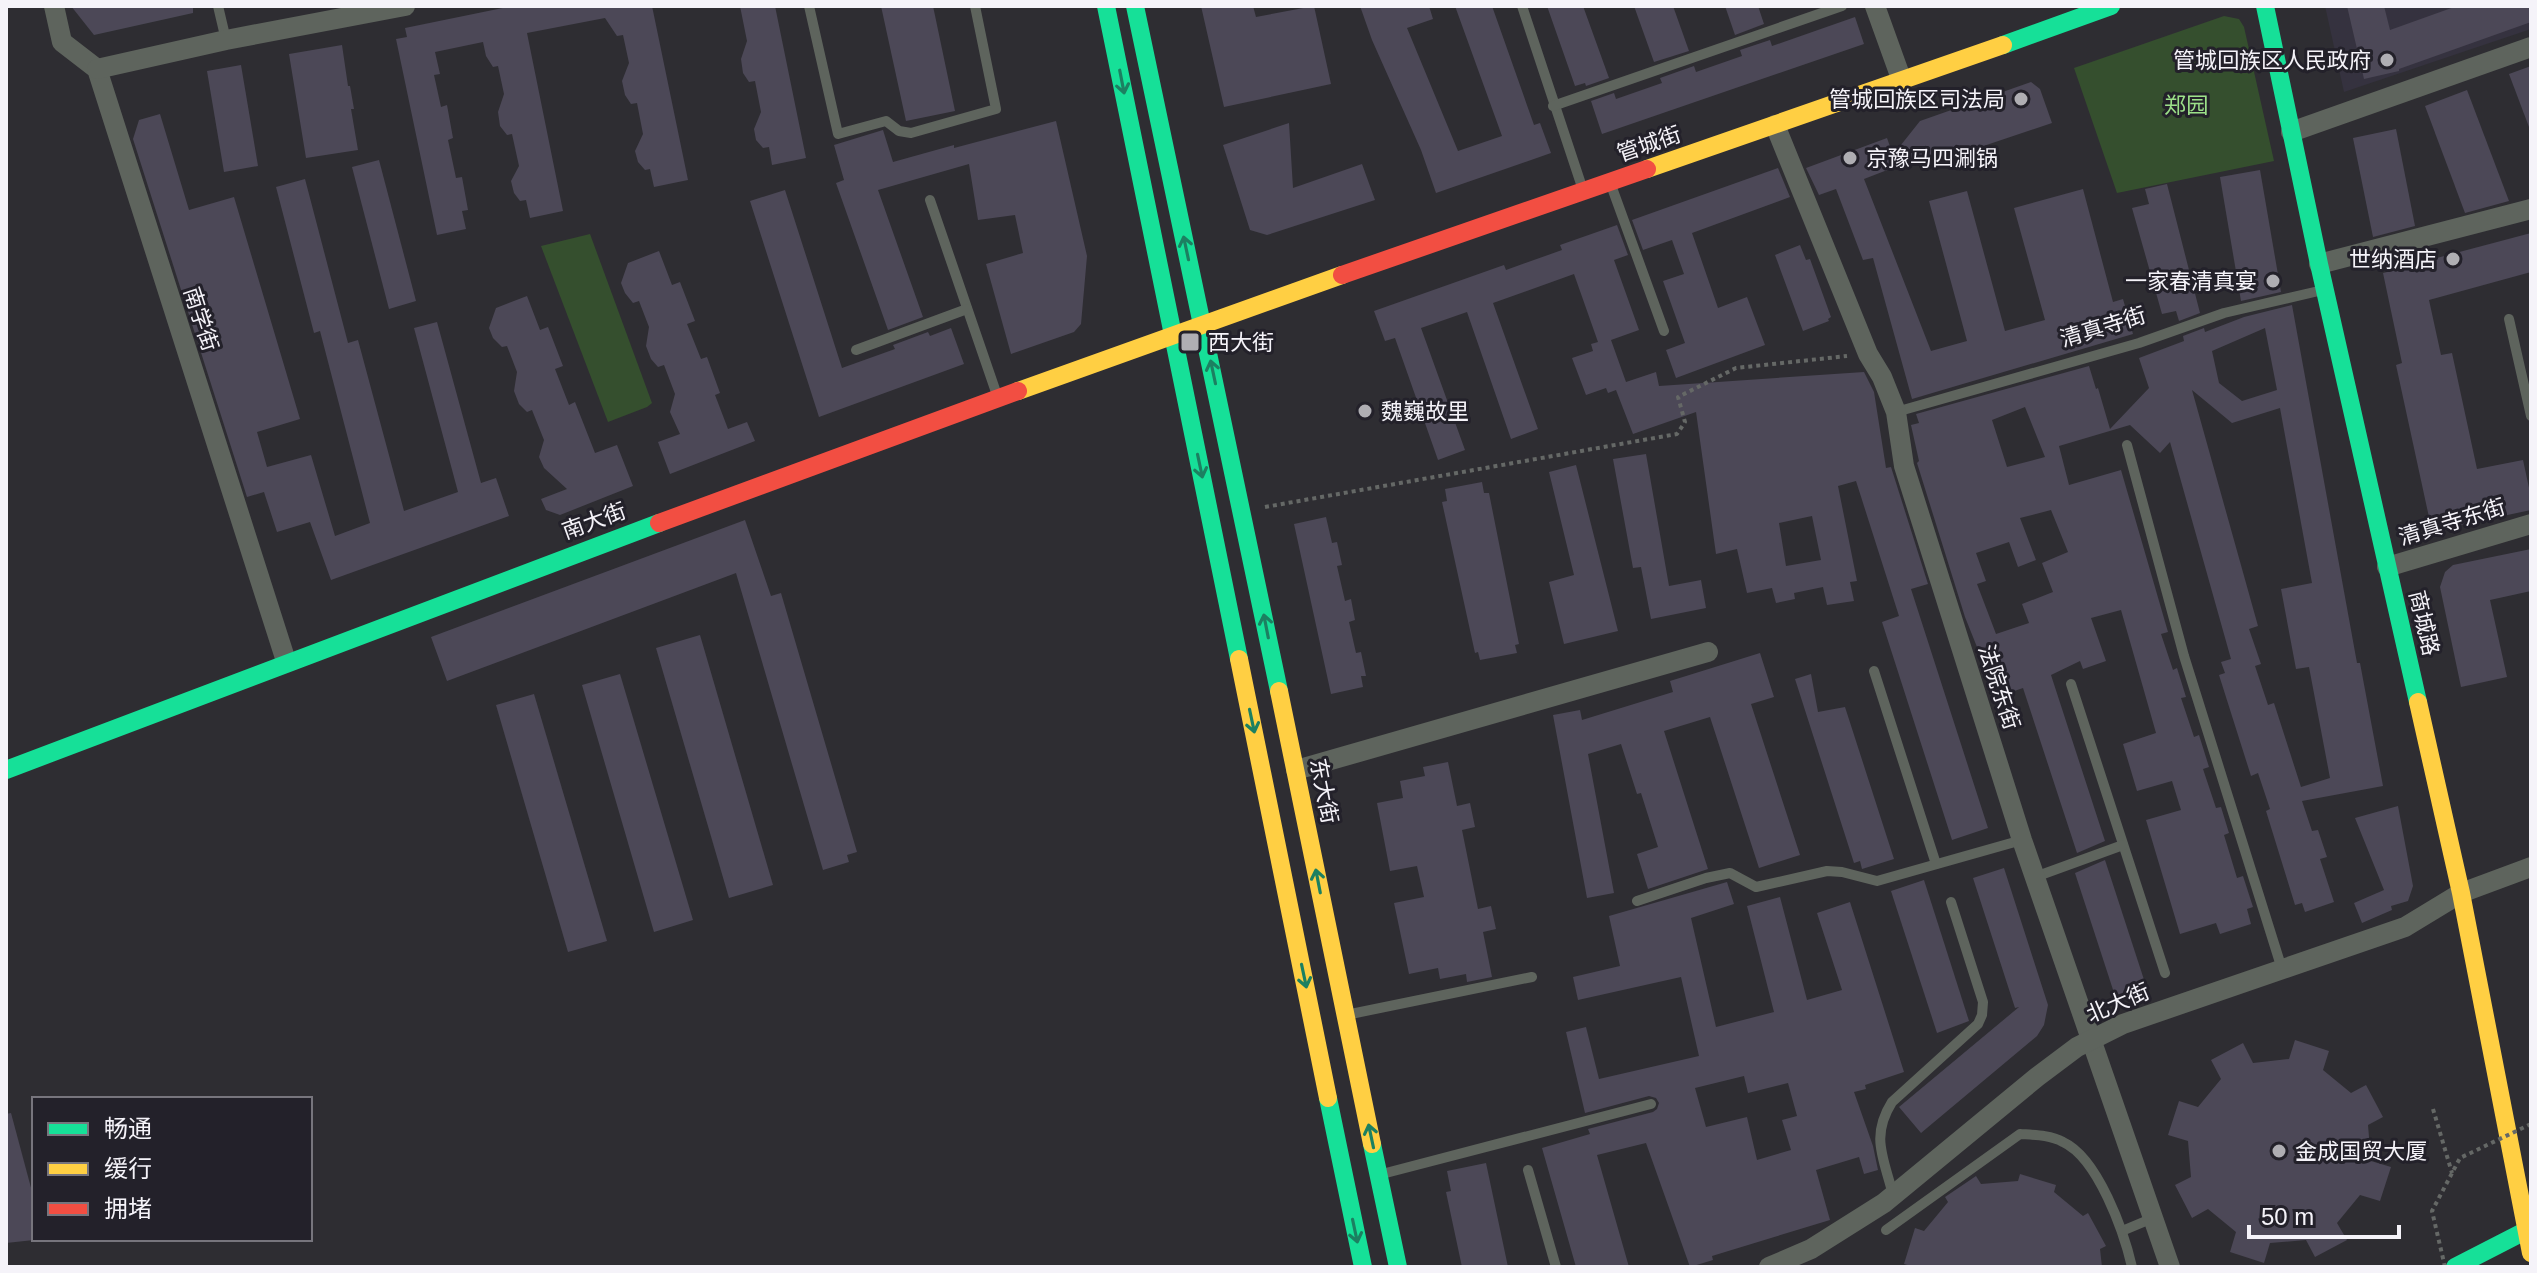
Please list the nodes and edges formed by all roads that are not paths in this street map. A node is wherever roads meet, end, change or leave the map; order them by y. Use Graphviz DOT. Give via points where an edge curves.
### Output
graph roads {
  1 [pos="54,6"];
  2 [pos="218,6"];
  3 [pos="405,6"];
  4 [pos="809,6"];
  5 [pos="975,6"];
  6 [pos="1106,6"];
  7 [pos="1135,6"];
  8 [pos="1522,6"];
  9 [pos="1793,6"];
  10 [pos="1842,6"];
  11 [pos="1875,6"];
  12 [pos="2111,6"];
  13 [pos="2265,6"];
  14 [pos="379,8"];
  15 [pos="1798,20"];
  16 [pos="226,40"];
  17 [pos="2531,47"];
  18 [pos="97,69"];
  19 [pos="1902,81"];
  20 [pos="1553,106"];
  21 [pos="1775,125"];
  22 [pos="2291,132"];
  23 [pos="1610,183"];
  24 [pos="1583,192"];
  25 [pos="930,200"];
  26 [pos="2531,209"];
  27 [pos="2319,264"];
  28 [pos="2325,290"];
  29 [pos="967,309"];
  30 [pos="2509,319"];
  31 [pos="1202,325"];
  32 [pos="1664,331"];
  33 [pos="1173,335"];
  34 [pos="856,350"];
  35 [pos="998,398"];
  36 [pos="1896,412"];
  37 [pos="2531,416"];
  38 [pos="2127,445"];
  39 [pos="2531,524"];
  40 [pos="2387,567"];
  41 [pos="1708,652"];
  42 [pos="286,661"];
  43 [pos="1874,671"];
  44 [pos="2071,684"];
  45 [pos="6,770"];
  46 [pos="1296,770"];
  47 [pos="2022,840"];
  48 [pos="2123,845"];
  49 [pos="1936,864"];
  50 [pos="2531,867"];
  51 [pos="2035,877"];
  52 [pos="2461,893"];
  53 [pos="1637,901"];
  54 [pos="1951,902"];
  55 [pos="2282,969"];
  56 [pos="2165,973"];
  57 [pos="1532,977"];
  58 [pos="1345,1016"];
  59 [pos="2091,1040"];
  60 [pos="1651,1104"];
  61 [pos="1528,1170"];
  62 [pos="1379,1174"];
  63 [pos="1893,1196"];
  64 [pos="2153,1218"];
  65 [pos="2529,1229"];
  66 [pos="1886,1230"];
  67 [pos="2122,1231"];
  68 [pos="2531,1253"];
  69 [pos="1363,1267"];
  70 [pos="1398,1267"];
  71 [pos="1556,1267"];
  72 [pos="1769,1267"];
  73 [pos="2132,1267"];
  74 [pos="2170,1267"];
  75 [pos="2455,1267"];
  1 -- 18 [label="street" via="62,42"];
  2 -- 16 [label="lane"];
  3 -- 14 [label="street"];
  4 -- 5 [label="lane" via="838,134 886,121 911,133 996,109"];
  6 -- 33 [label="street, one-way"];
  31 -- 7 [label="street, one-way"];
  8 -- 20 [label="lane"];
  9 -- 15 [label="lane"];
  10 -- 15 [label="lane"];
  11 -- 19 [label="street"];
  12 -- 19 [label="street, 管城街"];
  13 -- 22 [label="street, 商城路"];
  14 -- 16 [label="street"];
  15 -- 20 [label="lane"];
  16 -- 18 [label="street"];
  17 -- 22 [label="street"];
  18 -- 42 [label="street, 南学街"];
  19 -- 21 [label="street, 管城街"];
  20 -- 24 [label="lane"];
  21 -- 23 [label="street, 管城街"];
  21 -- 36 [label="street, 法院东街"];
  22 -- 27 [label="street, 商城路"];
  23 -- 24 [label="street, 管城街"];
  23 -- 32 [label="lane"];
  24 -- 31 [label="street, 管城街"];
  25 -- 29 [label="lane"];
  26 -- 27 [label="street"];
  27 -- 28 [label="street, 商城路"];
  28 -- 36 [label="lane, 清真寺街" via="2224,313 2139,343"];
  28 -- 40 [label="street, 商城路"];
  29 -- 34 [label="lane"];
  29 -- 35 [label="lane"];
  30 -- 37 [label="lane"];
  31 -- 33 [label="street, 南大街"];
  46 -- 31 [label="street, 东大街, one-way"];
  33 -- 35 [label="street, 南大街"];
  33 -- 69 [label="street, one-way"];
  35 -- 42 [label="street, 南大街"];
  36 -- 47 [label="street, 法院东街" via="1904,466"];
  38 -- 55 [label="lane" via="2184,656"];
  39 -- 40 [label="street, 清真寺东街"];
  40 -- 52 [label="street, 商城路"];
  41 -- 46 [label="street"];
  42 -- 45 [label="street, 南大街"];
  43 -- 49 [label="lane"];
  44 -- 48 [label="lane"];
  58 -- 46 [label="street, 东大街, one-way"];
  47 -- 49 [label="lane"];
  47 -- 51 [label="street, 法院东街"];
  48 -- 51 [label="lane"];
  48 -- 56 [label="lane"];
  49 -- 53 [label="lane" via="1877,881 1827,871 1756,887 1730,873"];
  50 -- 52 [label="street, 北大街"];
  51 -- 59 [label="street, 法院东街"];
  52 -- 55 [label="street, 北大街" via="2405,927"];
  52 -- 65 [label="street, 商城路"];
  54 -- 63 [label="lane" via="1983,1002 1982,1015 1883,1117 1878,1134"];
  55 -- 59 [label="street, 北大街"];
  57 -- 58 [label="lane"];
  62 -- 58 [label="street, 东大街, one-way"];
  59 -- 63 [label="street, 北大街" via="2037,1077"];
  59 -- 64 [label="street, 法院东街"];
  60 -- 62 [label="lane"];
  61 -- 71 [label="lane"];
  62 -- 70 [label="street, 东大街"];
  63 -- 72 [label="street, 北大街" via="1841,1232"];
  64 -- 67 [label="lane"];
  64 -- 74 [label="street, 法院东街"];
  65 -- 68 [label="street, 商城路"];
  65 -- 75 [label="street"];
  66 -- 67 [label="lane" via="2020,1134 2065,1142 2083,1159"];
  67 -- 73 [label="lane"];
}
